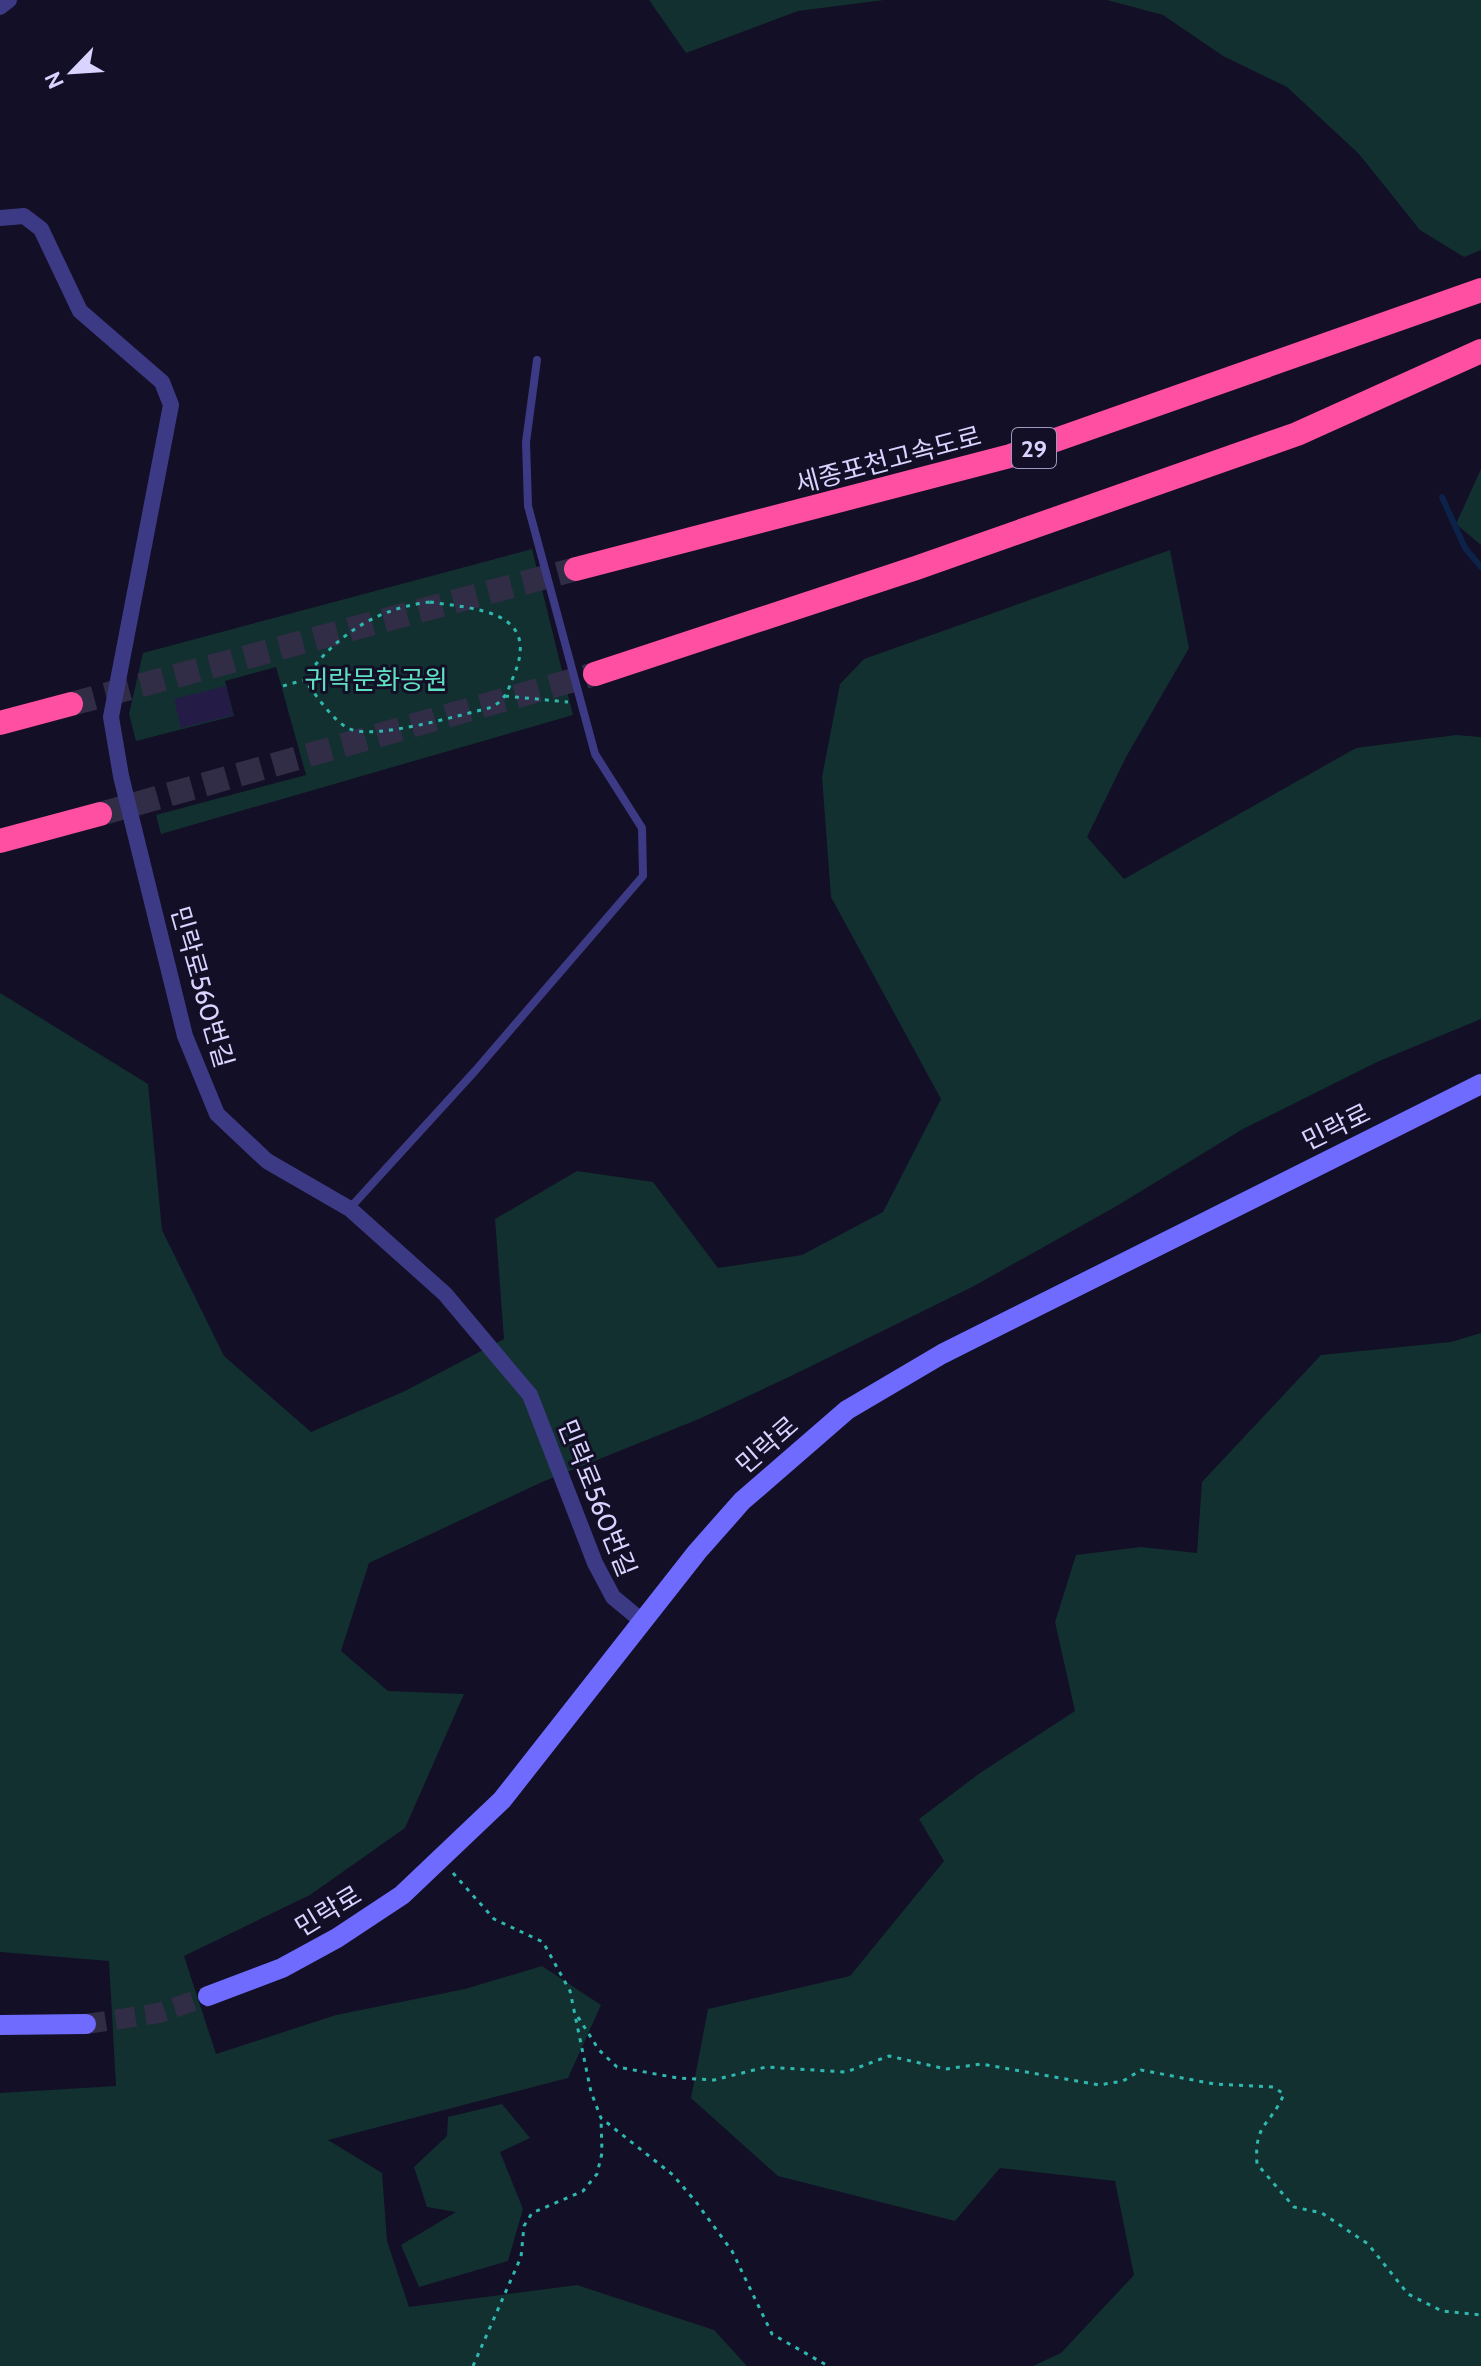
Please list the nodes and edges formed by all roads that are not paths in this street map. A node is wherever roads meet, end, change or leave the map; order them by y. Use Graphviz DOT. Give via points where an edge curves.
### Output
graph roads {
  1 [pos="9,0"];
  2 [pos="0,7"];
  3 [pos="0,218"];
  4 [pos="1481,290"];
  5 [pos="1481,351"];
  6 [pos="537,360"];
  7 [pos="576,569"];
  8 [pos="595,674"];
  9 [pos="71,704"];
  10 [pos="0,723"];
  11 [pos="100,814"];
  12 [pos="0,841"];
  13 [pos="1481,1084"];
  14 [pos="350,1209"];
  15 [pos="642,1621"];
  16 [pos="208,1996"];
  17 [pos="86,2024"];
  18 [pos="0,2025"];
  1 -- 2 [label="street"];
  3 -- 14 [label="street, 민락로560번길" via="24,216 41,229 80,311 162,382 171,405 111,717 121,776 185,1036 217,1114 267,1161"];
  4 -- 7 [label="highway, 세종포천고속도로 / 29" via="1010,456"];
  5 -- 8 [label="highway" via="1297,434"];
  6 -- 14 [label="lane" via="526,442 528,506 595,754 642,828 643,876"];
  9 -- 10 [label="highway"];
  11 -- 12 [label="highway"];
  13 -- 15 [label="main road, 민락로" via="955,1347 847,1410 742,1501"];
  14 -- 15 [label="street, 민락로560번길" via="445,1294 530,1395 595,1563 613,1597"];
  15 -- 16 [label="main road, 민락로" via="502,1800 402,1895 282,1968"];
  17 -- 18 [label="main road"];
}
